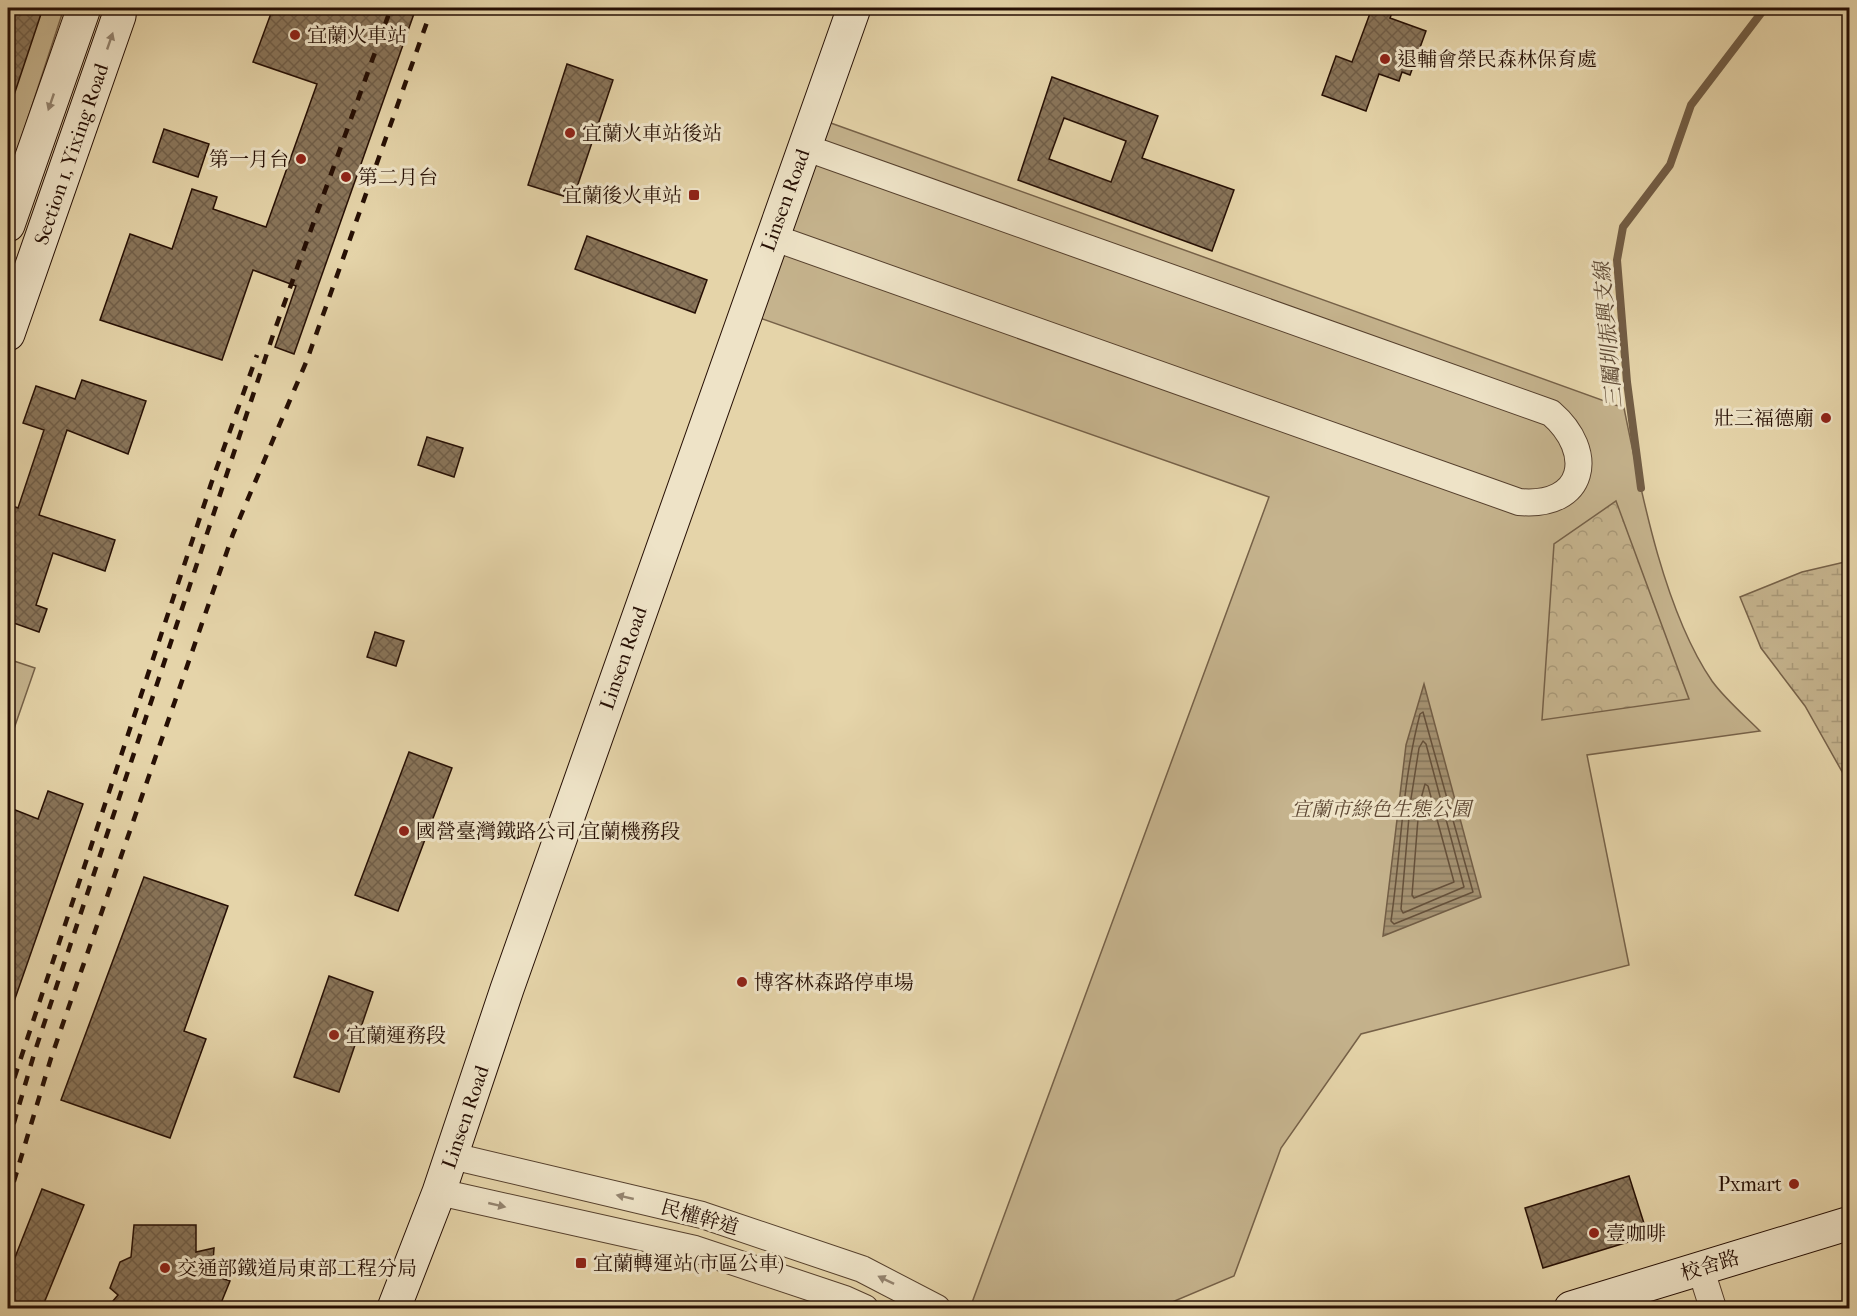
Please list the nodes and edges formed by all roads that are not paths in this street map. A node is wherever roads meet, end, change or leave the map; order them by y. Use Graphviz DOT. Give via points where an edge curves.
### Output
graph roads {
  1 [pos="84,8"];
  2 [pos="120,8"];
  3 [pos="854,8"];
  4 [pos="804,147"];
  5 [pos="8,225"];
  6 [pos="772,237"];
  7 [pos="8,334"];
  8 [pos="452,1156"];
  9 [pos="440,1192"];
  10 [pos="1850,1223"];
  11 [pos="1700,1268"];
  12 [pos="394,1308"];
  13 [pos="865,1308"];
  14 [pos="937,1308"];
  15 [pos="1571,1308"];
  16 [pos="1713,1308"];
  1 -- 5 [label="street, Section 1, Yixing Road, one-way"];
  7 -- 2 [label="street, Section 1, Yixing Road, one-way"];
  3 -- 4 [label="street, Linsen Road"];
  4 -- 6 [label="street, Linsen Road"];
  4 -- 6 [label="street" via="1551,413 1575,439 1579,460 1575,478 1566,494 1552,501 1519,502"];
  6 -- 8 [label="street, Linsen Road"];
  8 -- 9 [label="street, Linsen Road"];
  14 -- 8 [label="street, 民權幹道, one-way" via="862,1269 702,1215"];
  9 -- 12 [label="street, Linsen Road"];
  9 -- 13 [label="street, 民權幹道, one-way" via="695,1249"];
  10 -- 11 [label="street, 校舍路"];
  11 -- 15 [label="street, 校舍路"];
  11 -- 16 [label="street"];
}
